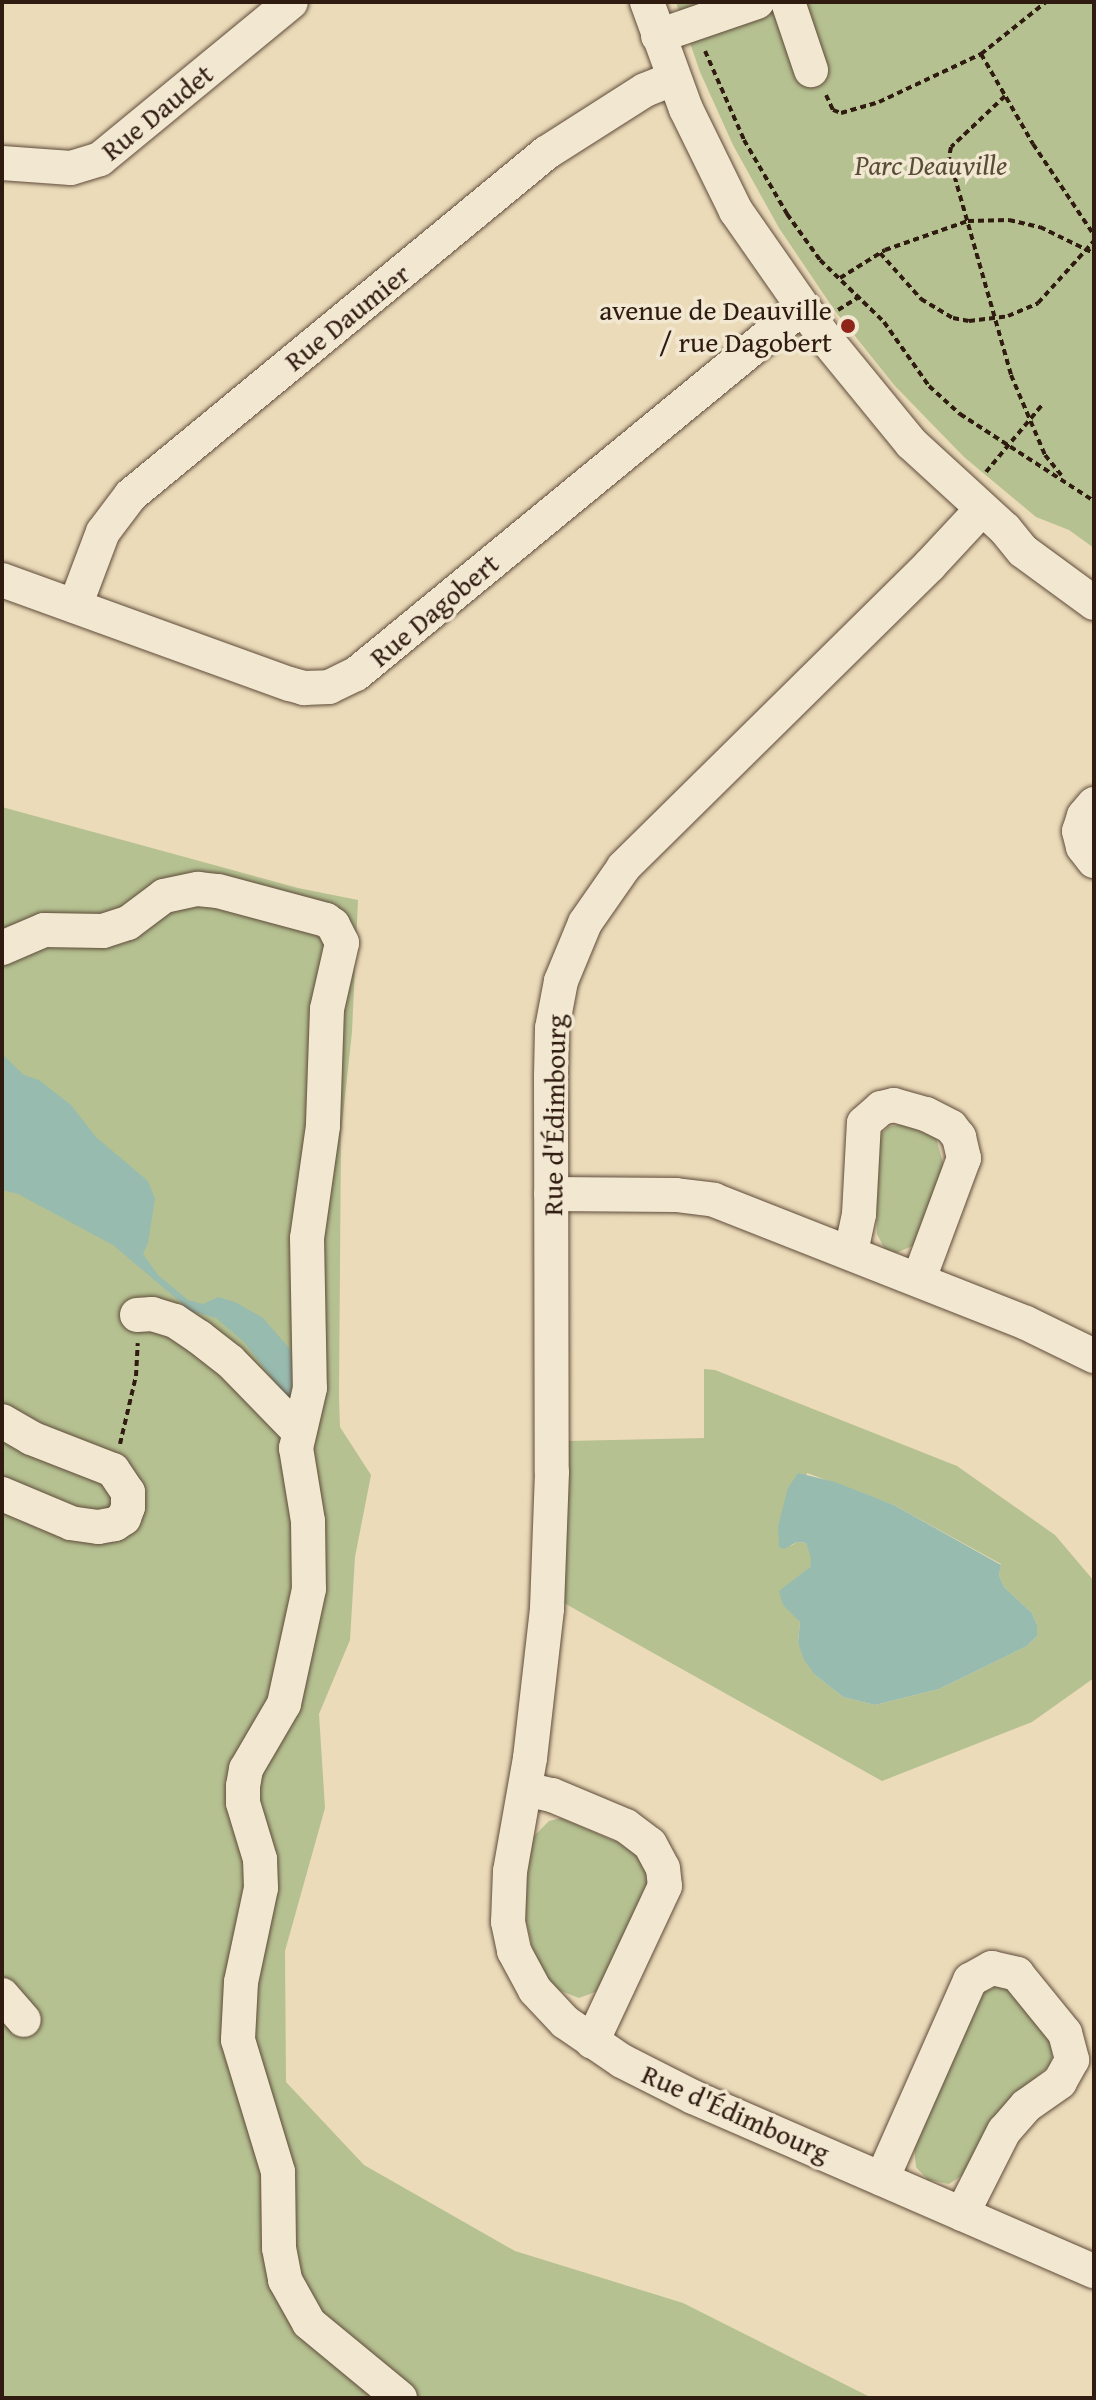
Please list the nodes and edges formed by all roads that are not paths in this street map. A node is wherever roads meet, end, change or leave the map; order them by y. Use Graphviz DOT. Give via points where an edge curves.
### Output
graph roads {
  1 [pos="291,2"];
  2 [pos="647,2"];
  3 [pos="757,2"];
  4 [pos="788,2"];
  5 [pos="658,36"];
  6 [pos="811,70"];
  7 [pos="674,78"];
  8 [pos="2,163"];
  9 [pos="817,311"];
  10 [pos="990,505"];
  11 [pos="1094,575"];
  12 [pos="2,580"];
  13 [pos="1094,603"];
  14 [pos="75,606"];
  15 [pos="1094,804"];
  16 [pos="1094,861"];
  17 [pos="2,948"];
  18 [pos="551,1194"];
  19 [pos="851,1252"];
  20 [pos="919,1279"];
  21 [pos="137,1315"];
  22 [pos="1094,1356"];
  23 [pos="2,1421"];
  24 [pos="298,1431"];
  25 [pos="2,1494"];
  26 [pos="525,1789"];
  27 [pos="592,2042"];
  28 [pos="882,2179"];
  29 [pos="962,2214"];
  30 [pos="1094,2271"];
  31 [pos="400,2398"];
  1 -- 8 [label="street, Rue Daudet" via="100,159 71,168"];
  2 -- 5 [label="street"];
  3 -- 5 [label="street"];
  4 -- 6 [label="street"];
  5 -- 7 [label="street"];
  7 -- 9 [label="street" via="736,211"];
  7 -- 14 [label="street, Rue Daumier" via="645,90 546,153 131,495 103,532"];
  9 -- 10 [label="street" via="891,422"];
  9 -- 14 [label="street, Rue Dagobert" via="342,682 316,689 290,684"];
  10 -- 11 [label="street"];
  10 -- 13 [label="street" via="1038,564"];
  10 -- 18 [label="street, Rue d'Édimbourg" via="641,849 596,904 556,1001"];
  12 -- 14 [label="street, Rue Dagobert"];
  15 -- 16 [label="street" via="1079,831"];
  17 -- 24 [label="street" via="44,930 103,931 128,923 164,896 198,889 326,920 339,934 340,956 327,1009 323,1126 307,1238 310,1388"];
  18 -- 19 [label="street" via="714,1200"];
  18 -- 26 [label="street, Rue d'Édimbourg" via="549,1558"];
  19 -- 20 [label="street"];
  19 -- 20 [label="street" via="859,1214 864,1123 881,1108 894,1105 926,1114 951,1127 964,1158"];
  20 -- 22 [label="street"];
  21 -- 24 [label="street" via="175,1321 199,1337"];
  23 -- 25 [label="street" via="113,1470 128,1492 128,1507 124,1518 98,1527 71,1523"];
  24 -- 31 [label="street" via="309,1589 284,1704 246,1769 243,1786 260,1859 261,1888 241,1982 238,2040 278,2172 285,2280 309,2323"];
  26 -- 27 [label="street, Rue d'Édimbourg" via="508,1890 510,1937 535,1990"];
  26 -- 27 [label="street" via="626,1826 650,1844 663,1868 665,1886"];
  27 -- 28 [label="street, Rue d'Édimbourg" via="665,2084"];
  28 -- 29 [label="street, Rue d'Édimbourg"];
  28 -- 29 [label="street" via="970,1980 992,1968 1017,1974 1065,2033 1072,2060 1060,2082 1026,2106 1004,2131"];
  29 -- 30 [label="street, Rue d'Édimbourg"];
}
